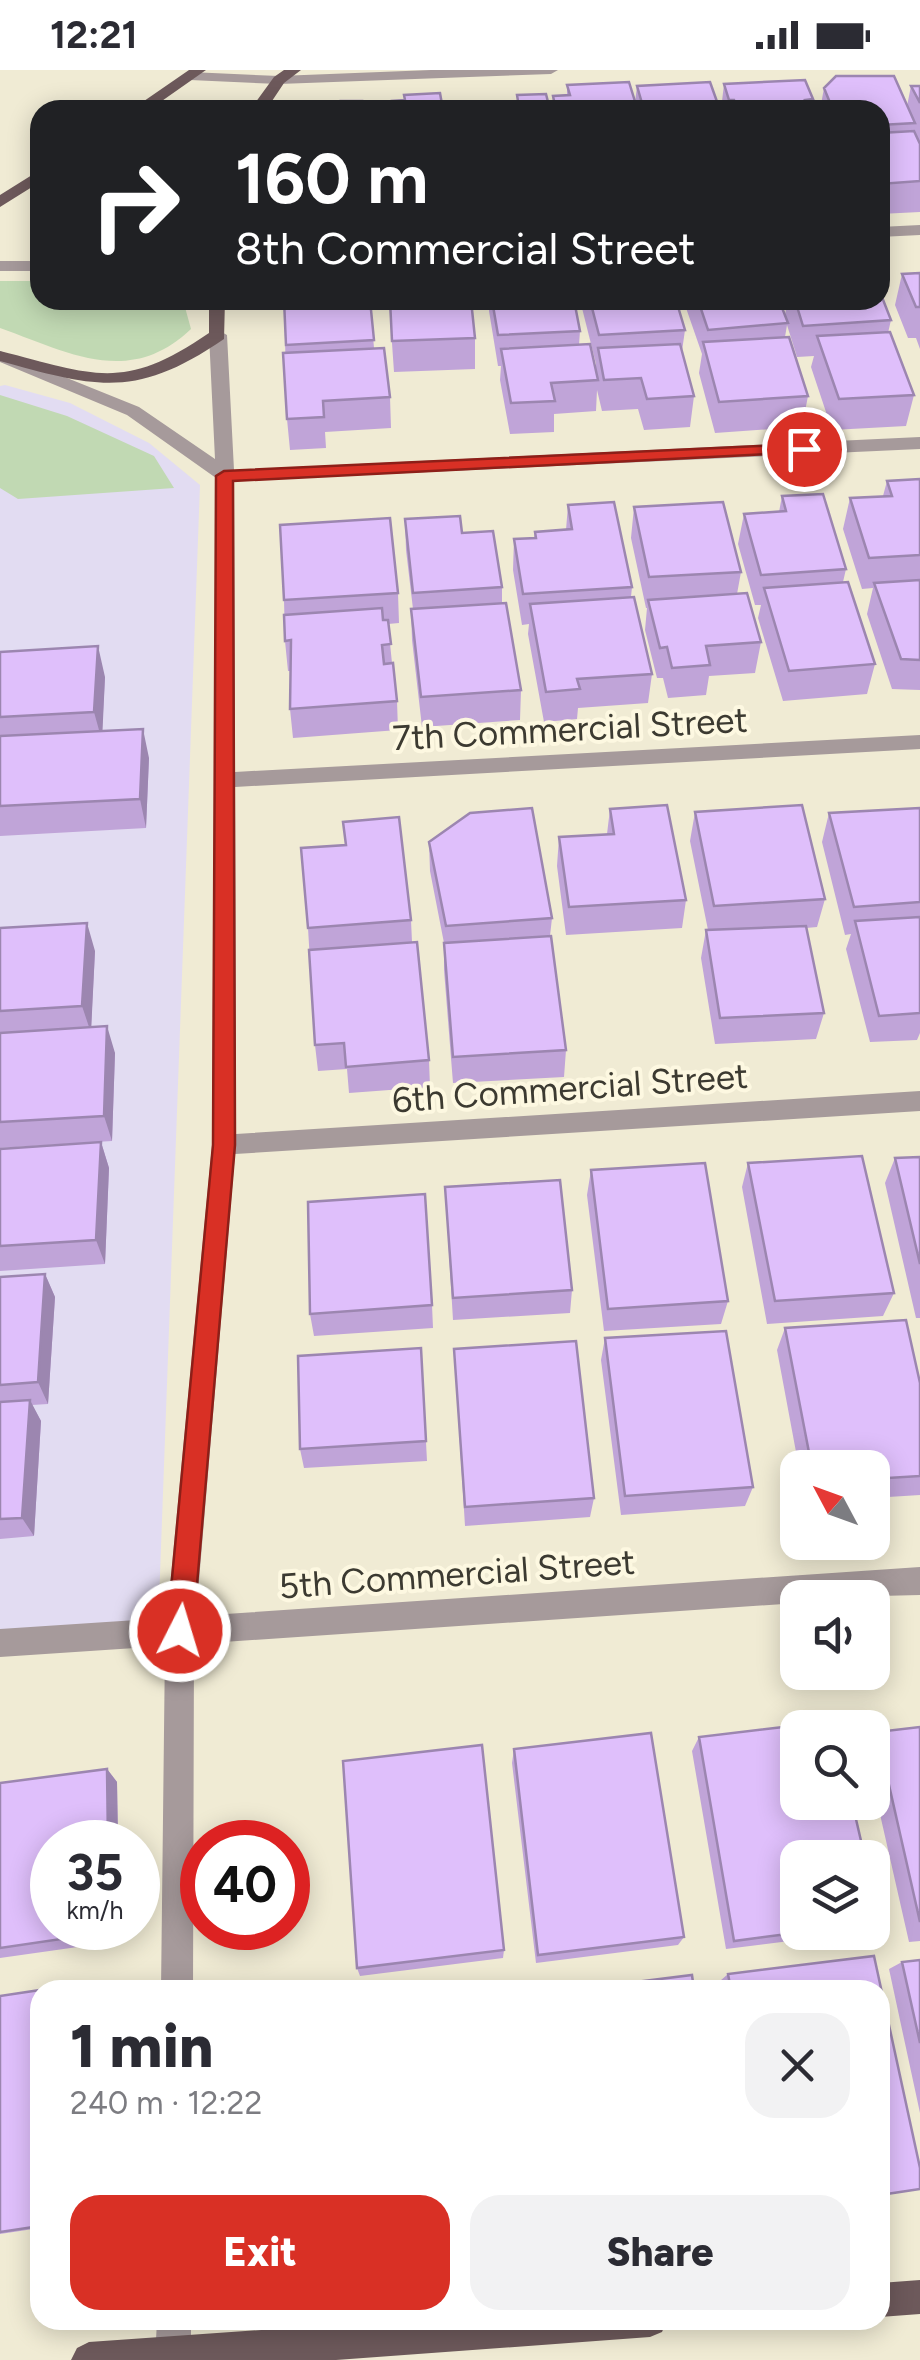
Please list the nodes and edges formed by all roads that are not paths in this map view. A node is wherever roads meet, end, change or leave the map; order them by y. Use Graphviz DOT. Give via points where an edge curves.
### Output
graph roads {
  1 [pos="294,70"];
  2 [pos="551,70"];
  3 [pos="194,73"];
  4 [pos="279,80"];
  5 [pos="154,100"];
  6 [pos="265,100"];
  7 [pos="30,182"];
  8 [pos="0,202"];
  9 [pos="920,230"];
  10 [pos="890,232"];
  11 [pos="0,266"];
  12 [pos="30,266"];
  13 [pos="217,310"];
  14 [pos="218,335"];
  15 [pos="0,356"];
  16 [pos="920,443"];
  17 [pos="224,476"];
  18 [pos="920,742"];
  19 [pos="224,780"];
  20 [pos="920,1101"];
  21 [pos="224,1145"];
  22 [pos="920,1580"];
  23 [pos="180,1631"];
  24 [pos="0,1644"];
  25 [pos="177,1980"];
  26 [pos="920,2297"];
  27 [pos="890,2299"];
  28 [pos="551,2330"];
  29 [pos="174,2344"];
  30 [pos="344,2351"];
  31 [pos="90,2360"];
  1 -- 4 [label="main road"];
  2 -- 4 [label="street"];
  3 -- 4 [label="street"];
  3 -- 5 [label="main road"];
  4 -- 6 [label="main road"];
  7 -- 8 [label="main road"];
  9 -- 10 [label="street"];
  11 -- 12 [label="street"];
  13 -- 14 [label="main road"];
  14 -- 15 [label="main road" via="178,362 135,378 67,374"];
  14 -- 17 [label="street"];
  15 -- 17 [label="street" via="133,412"];
  16 -- 17 [label="street"];
  17 -- 19 [label="street"];
  18 -- 19 [label="street, 7th Commercial Street"];
  19 -- 21 [label="street"];
  20 -- 21 [label="street, 6th Commercial Street"];
  21 -- 23 [label="street"];
  22 -- 23 [label="street, 5th Commercial Street"];
  23 -- 24 [label="street, 5th Commercial Street"];
  23 -- 25 [label="street"];
  26 -- 27 [label="main road"];
  28 -- 30 [label="main road"];
  29 -- 30 [label="main road"];
  29 -- 31 [label="main road"];
}
